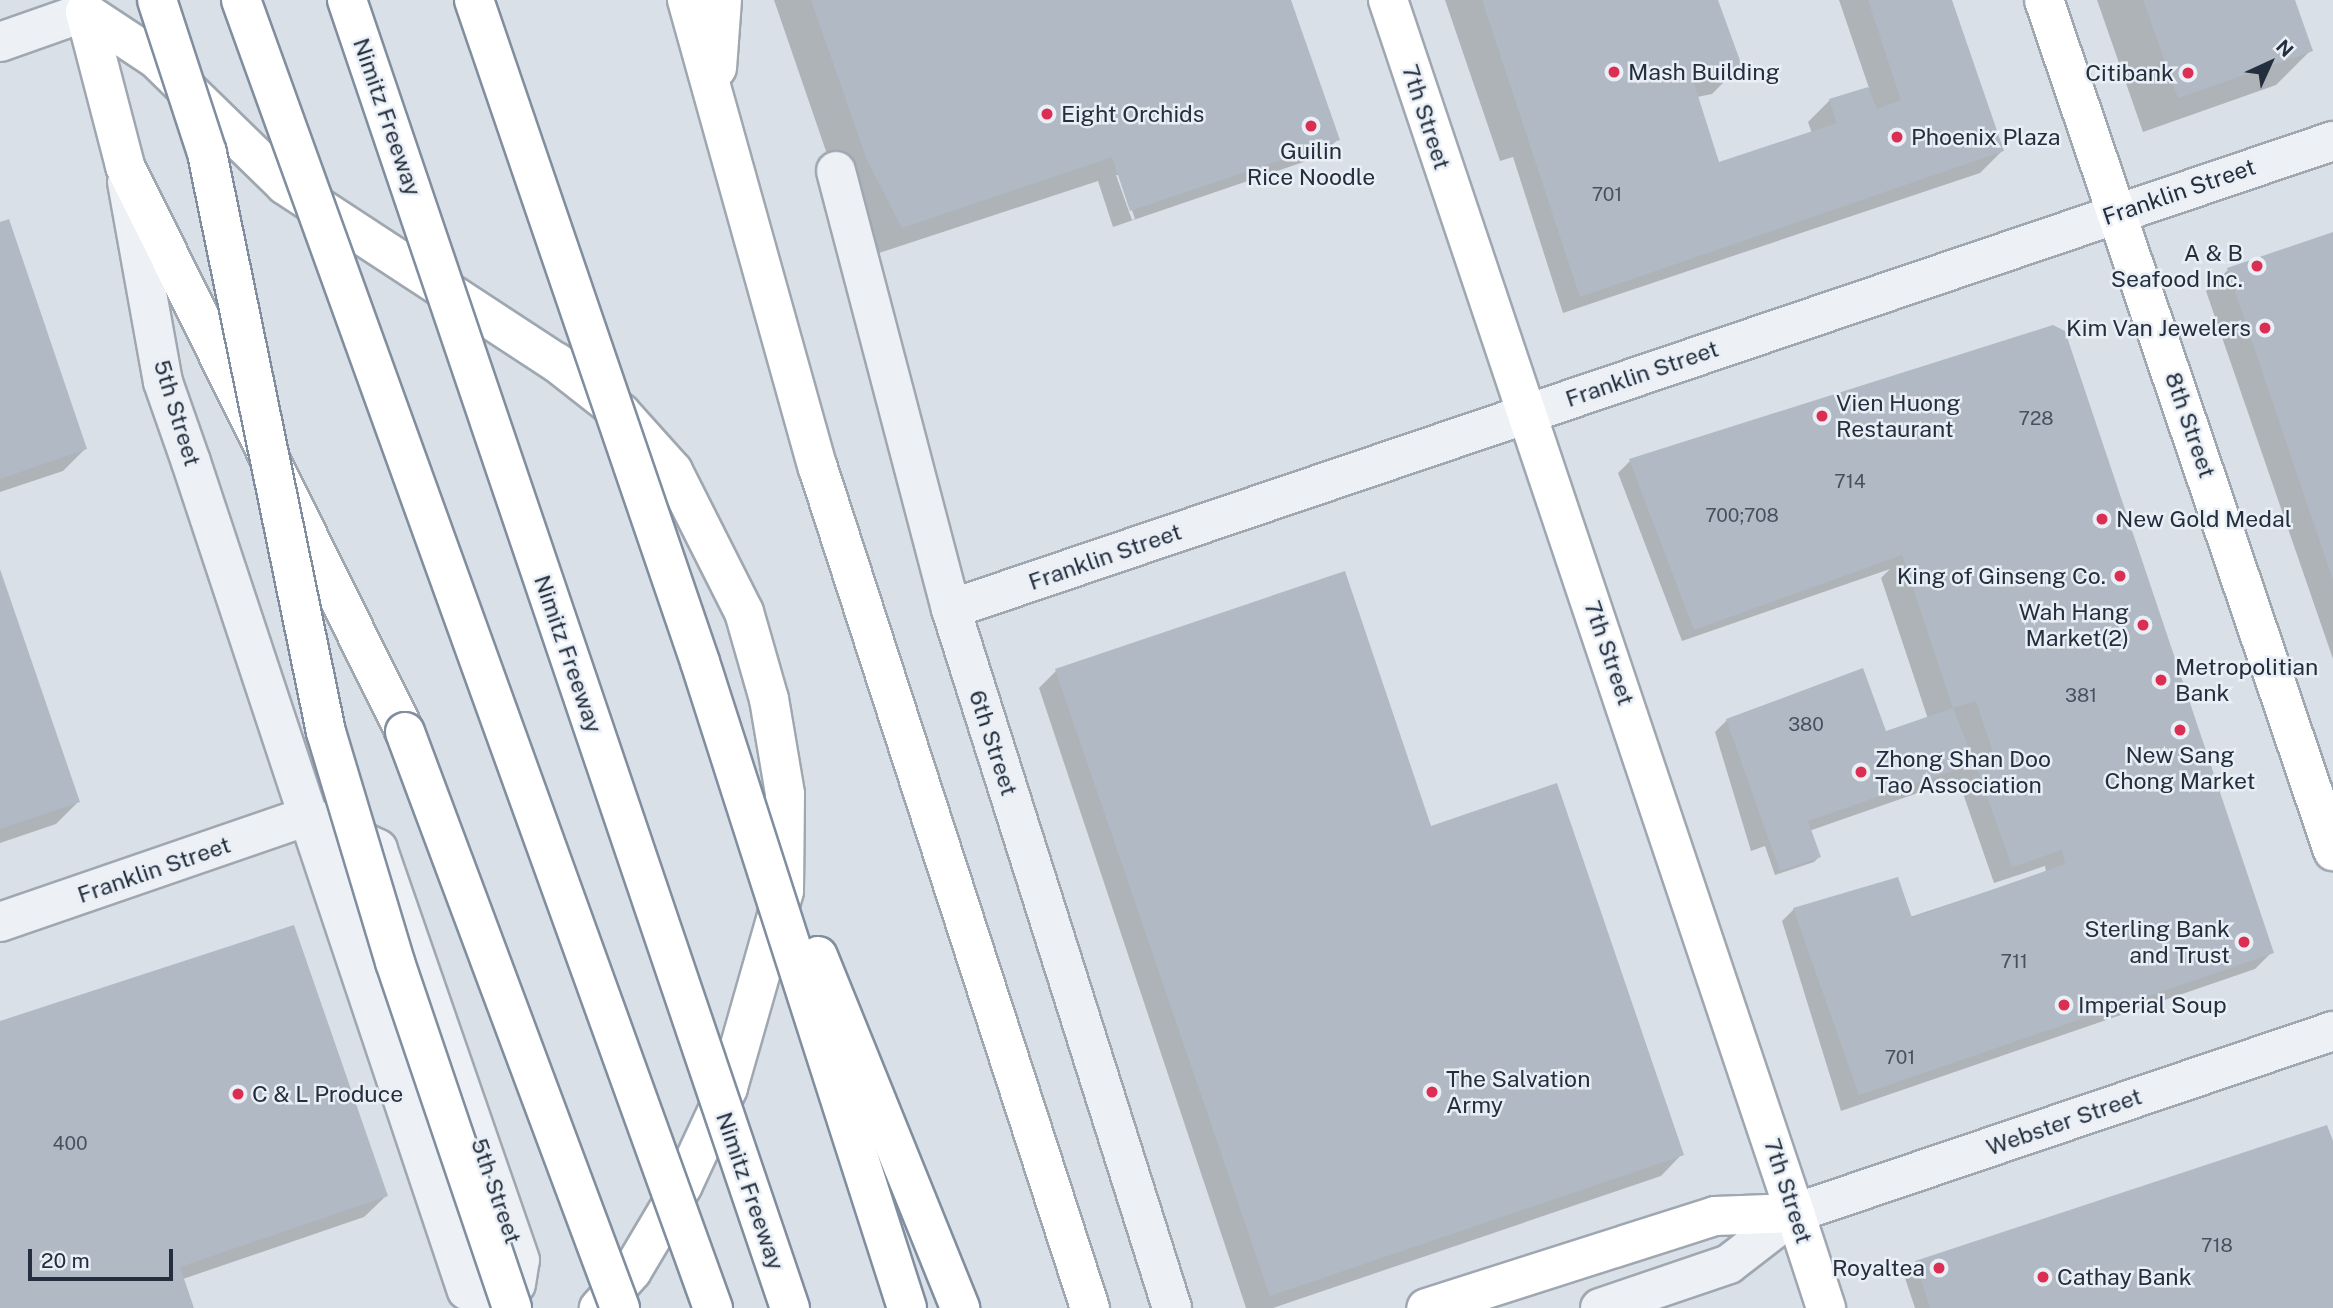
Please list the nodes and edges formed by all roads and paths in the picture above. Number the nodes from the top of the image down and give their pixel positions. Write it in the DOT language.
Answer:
graph roads {
  1 [pos="120,0"];
  2 [pos="157,0"];
  3 [pos="241,0"];
  4 [pos="347,0"];
  5 [pos="474,0"];
  6 [pos="687,0"];
  7 [pos="722,0"];
  8 [pos="1388,0"];
  9 [pos="2044,0"];
  10 [pos="83,6"];
  11 [pos="0,42"];
  12 [pos="715,98"];
  13 [pos="2333,141"];
  14 [pos="125,166"];
  15 [pos="836,171"];
  16 [pos="2117,213"];
  17 [pos="1525,414"];
  18 [pos="951,609"];
  19 [pos="700,662"];
  20 [pos="308,816"];
  21 [pos="2333,850"];
  22 [pos="0,922"];
  23 [pos="2333,1031"];
  24 [pos="1795,1213"];
  25 [pos="512,1308"];
  26 [pos="599,1308"];
  27 [pos="620,1308"];
  28 [pos="713,1308"];
  29 [pos="790,1308"];
  30 [pos="907,1308"];
  31 [pos="960,1308"];
  32 [pos="1090,1308"];
  33 [pos="1172,1308"];
  34 [pos="1426,1308"];
  35 [pos="1600,1308"];
  36 [pos="1826,1308"];
  1 -- 10 [label="main road"];
  2 -- 25 [label="main road, bridge"];
  3 -- 28 [label="main road, bridge"];
  4 -- 29 [label="main road, Nimitz Freeway, bridge"];
  5 -- 19 [label="main road, bridge"];
  6 -- 12 [label="main road"];
  7 -- 12 [label="main road"];
  8 -- 17 [label="main road, 7th Street"];
  9 -- 16 [label="main road, 8th Street"];
  10 -- 11 [label="street"];
  10 -- 14 [label="main road, 5th Street"];
  10 -- 26 [label="main road"];
  12 -- 32 [label="main road"];
  13 -- 16 [label="street, Franklin Street"];
  14 -- 20 [label="street, 5th Street"];
  14 -- 27 [label="main road, bridge"];
  15 -- 18 [label="street, 6th Street"];
  16 -- 17 [label="street, Franklin Street"];
  16 -- 21 [label="main road, 8th Street"];
  17 -- 18 [label="street, Franklin Street"];
  17 -- 24 [label="main road, 7th Street"];
  18 -- 33 [label="street, 6th Street"];
  19 -- 30 [label="main road, bridge"];
  19 -- 31 [label="main road, bridge"];
  20 -- 20 [label="street, 5th Street"];
  20 -- 22 [label="street, Franklin Street"];
  23 -- 24 [label="street, Webster Street"];
  24 -- 34 [label="main road, Webster Street"];
  24 -- 35 [label="street, Webster Street"];
  24 -- 36 [label="main road, 7th Street"];
}
